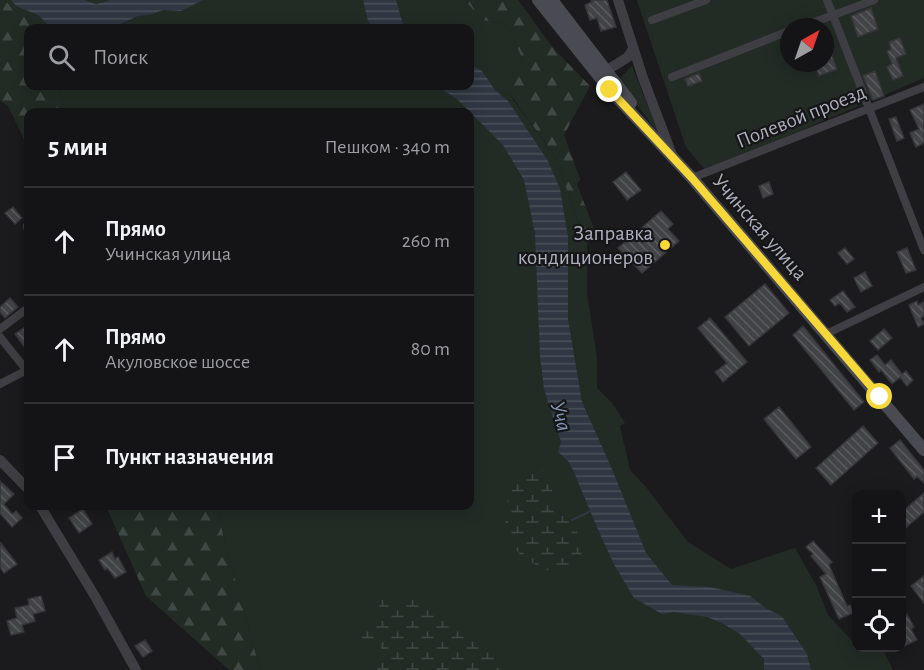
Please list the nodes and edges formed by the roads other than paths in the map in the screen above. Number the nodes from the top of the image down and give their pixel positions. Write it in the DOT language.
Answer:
graph roads {
  1 [pos="538,0"];
  2 [pos="552,0"];
  3 [pos="618,0"];
  4 [pos="706,0"];
  5 [pos="827,0"];
  6 [pos="874,0"];
  7 [pos="832,15"];
  8 [pos="824,18"];
  9 [pos="652,20"];
  10 [pos="780,35"];
  11 [pos="633,49"];
  12 [pos="601,72"];
  13 [pos="672,77"];
  14 [pos="924,87"];
  15 [pos="869,108"];
  16 [pos="673,158"];
  17 [pos="692,178"];
  18 [pos="924,250"];
  19 [pos="924,287"];
  20 [pos="24,311"];
  21 [pos="0,329"];
  22 [pos="826,334"];
  23 [pos="0,337"];
  24 [pos="24,366"];
  25 [pos="24,373"];
  26 [pos="0,384"];
  27 [pos="924,450"];
  28 [pos="0,460"];
  29 [pos="24,485"];
  30 [pos="42,510"];
  31 [pos="136,670"];
  1 -- 12 [label="main road"];
  2 -- 12 [label="main road"];
  3 -- 11 [label="street, Учинская улица"];
  4 -- 9 [label="street"];
  5 -- 7 [label="street"];
  6 -- 7 [label="street"];
  7 -- 8 [label="street"];
  7 -- 15 [label="street"];
  10 -- 13 [label="street"];
  11 -- 12 [label="street"];
  11 -- 16 [label="street, Учинская улица"];
  12 -- 16 [label="main road"];
  14 -- 15 [label="street, Полевой проезд"];
  15 -- 17 [label="street, Полевой проезд"];
  15 -- 18 [label="street"];
  16 -- 17 [label="main road, Учинская улица"];
  17 -- 22 [label="main road, Учинская улица"];
  19 -- 22 [label="street"];
  20 -- 21 [label="street"];
  22 -- 27 [label="main road, Учинская улица"];
  23 -- 24 [label="street"];
  25 -- 26 [label="street"];
  28 -- 29 [label="street"];
  30 -- 31 [label="street"];
}
